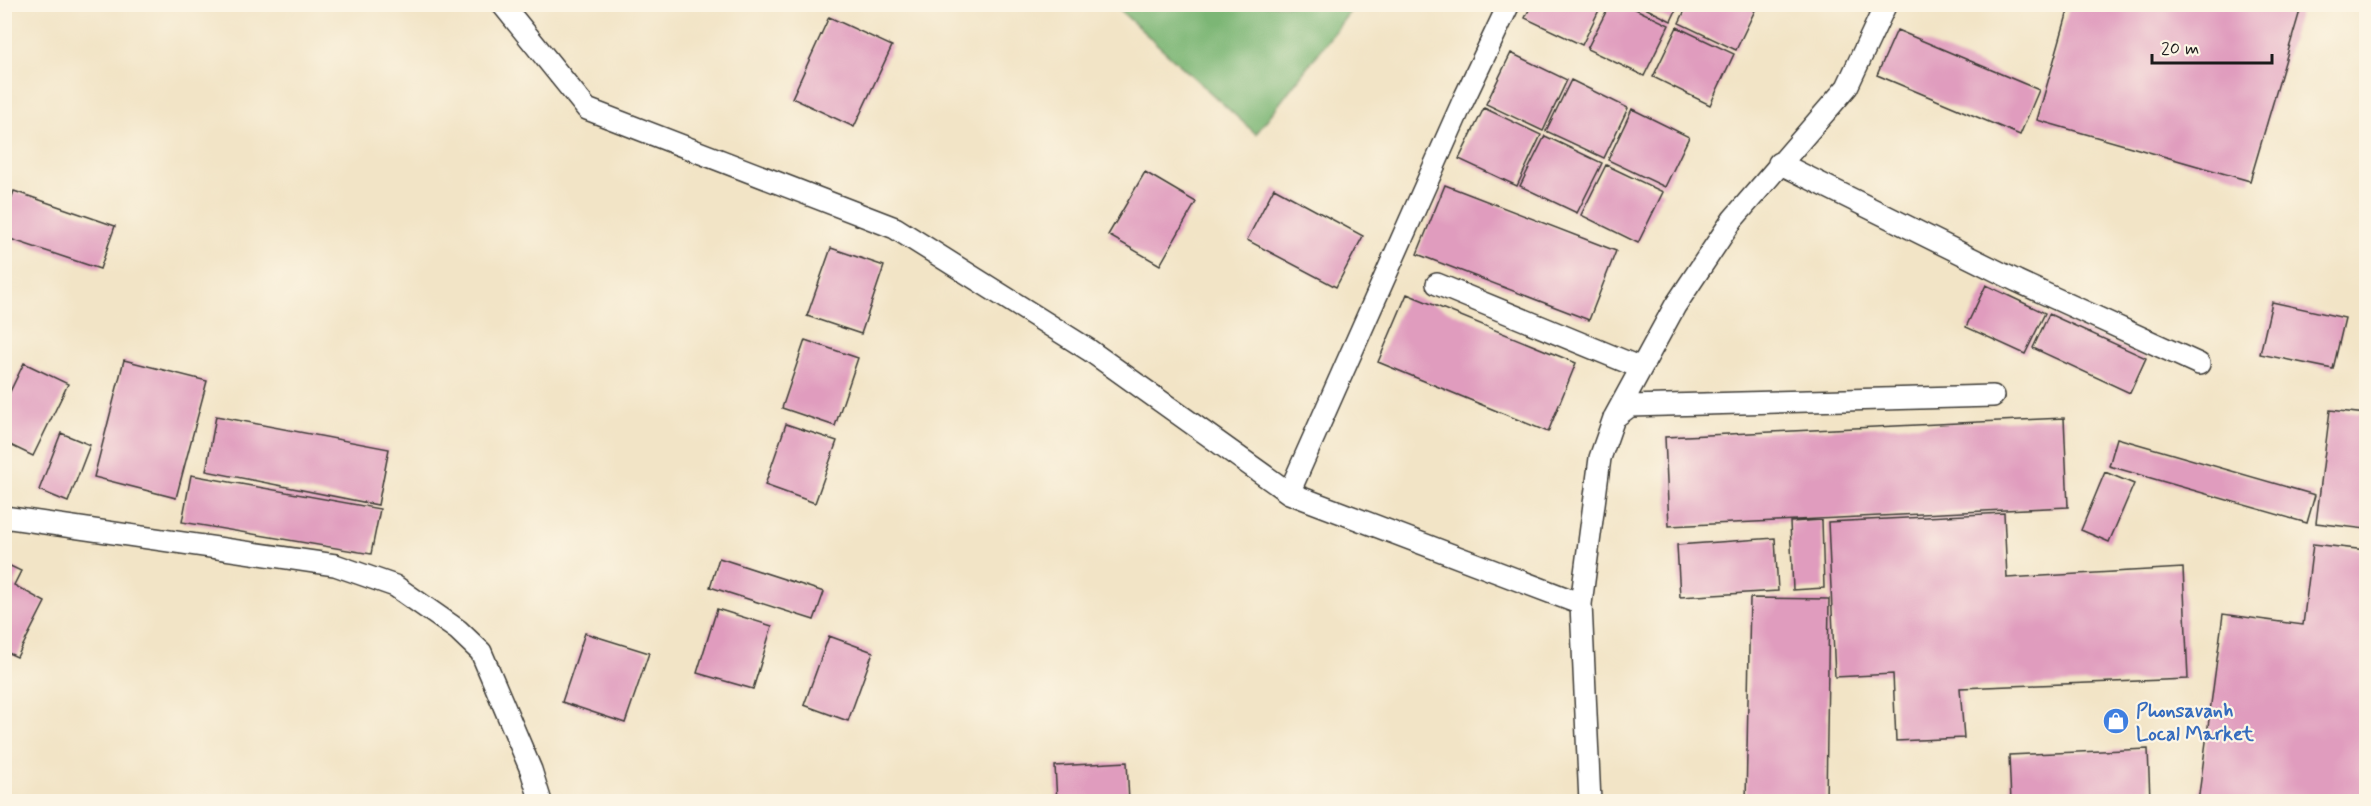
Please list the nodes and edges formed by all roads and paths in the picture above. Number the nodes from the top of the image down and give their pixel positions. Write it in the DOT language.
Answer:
graph roads {
  1 [pos="502,4"];
  2 [pos="1509,4"];
  3 [pos="1886,4"];
  4 [pos="1779,162"];
  5 [pos="1437,284"];
  6 [pos="2199,364"];
  7 [pos="1641,368"];
  8 [pos="1993,396"];
  9 [pos="1614,417"];
  10 [pos="1289,493"];
  11 [pos="4,517"];
  12 [pos="1581,604"];
  13 [pos="541,801"];
  14 [pos="1590,801"];
  1 -- 10 [label="lane"];
  2 -- 10 [label="lane"];
  3 -- 4 [label="lane"];
  4 -- 6 [label="lane"];
  4 -- 7 [label="lane"];
  5 -- 7 [label="lane"];
  7 -- 9 [label="lane"];
  8 -- 9 [label="lane"];
  9 -- 12 [label="lane"];
  10 -- 12 [label="lane"];
  11 -- 13 [label="lane"];
  12 -- 14 [label="lane"];
}
